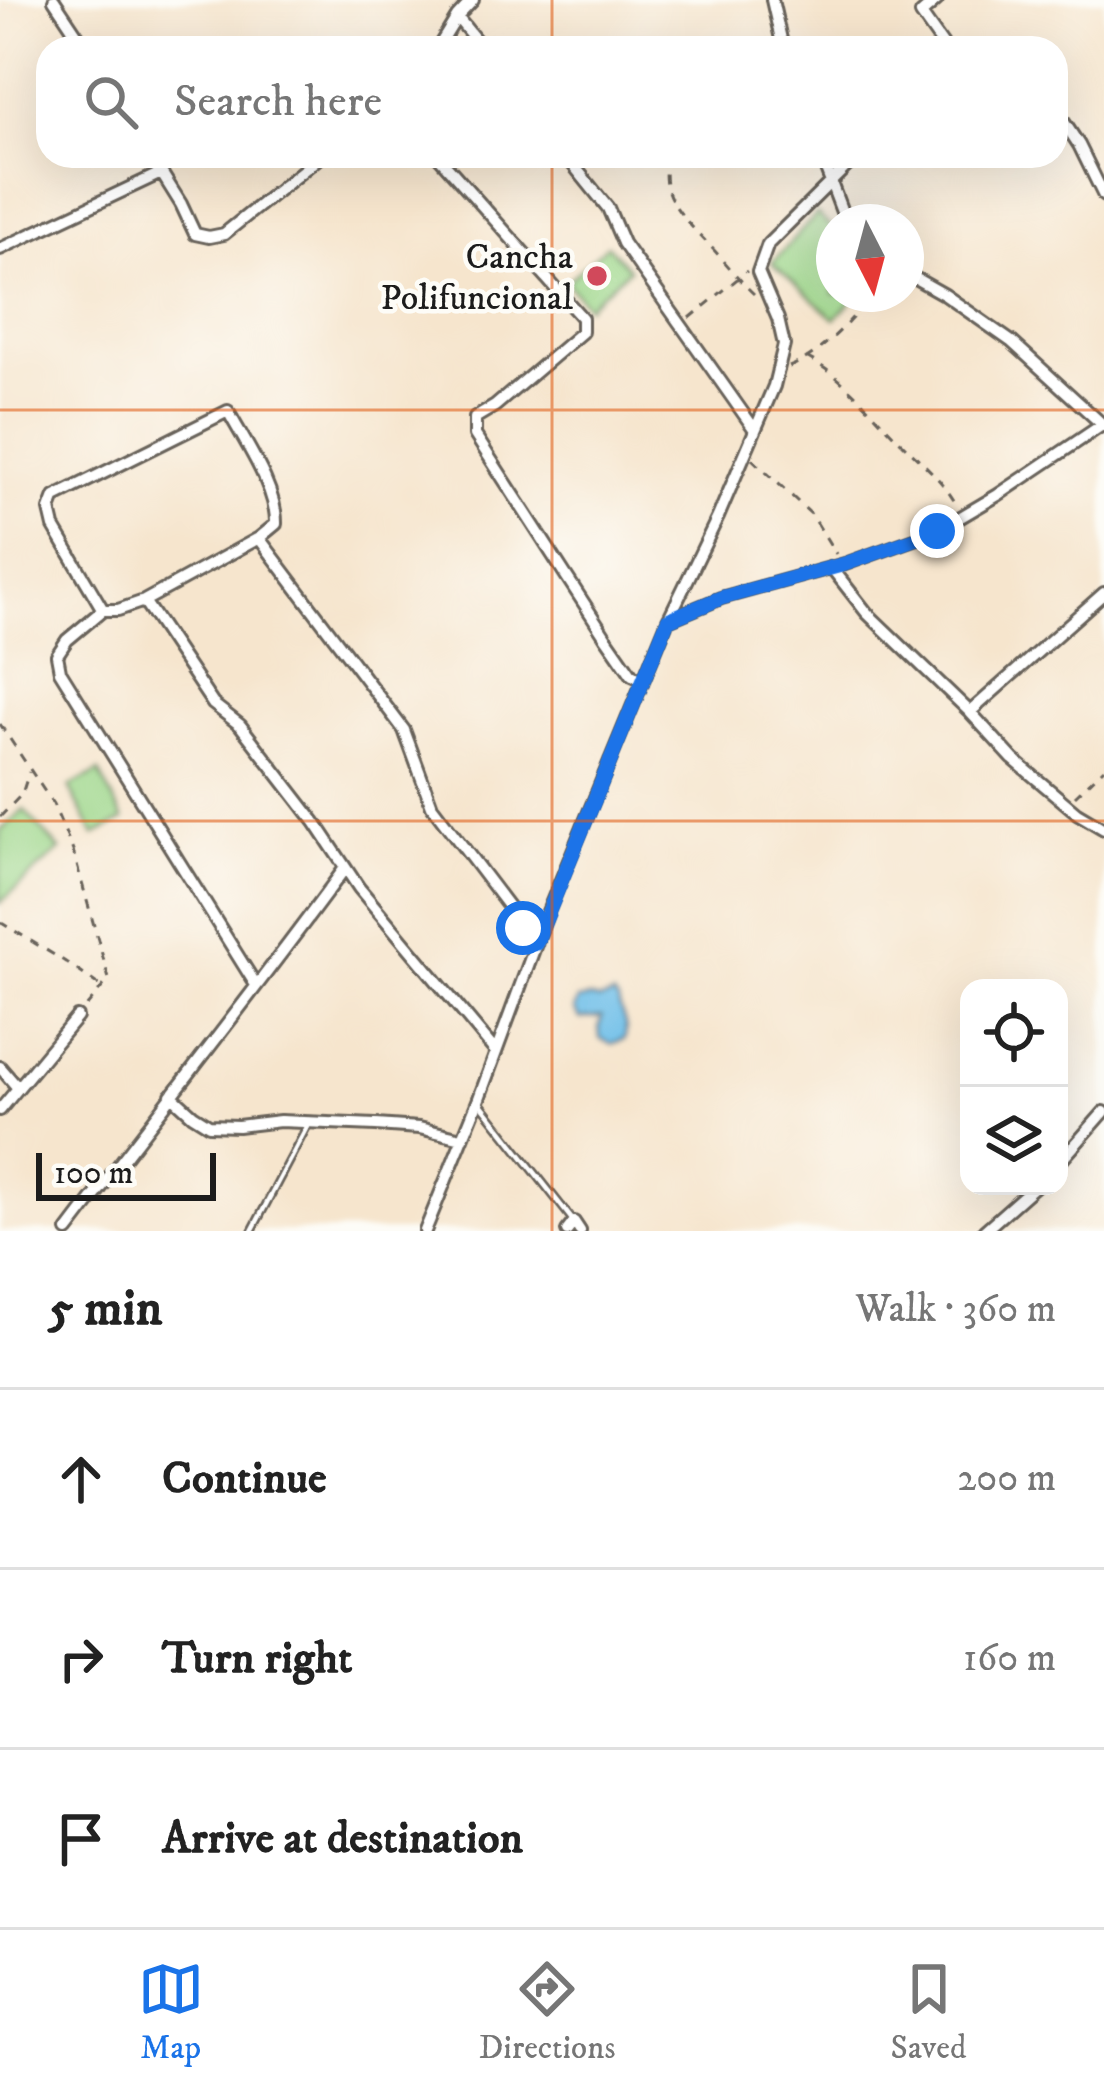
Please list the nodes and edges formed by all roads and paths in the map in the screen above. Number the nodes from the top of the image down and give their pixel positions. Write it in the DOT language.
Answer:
graph roads {
  1 [pos="54,0"];
  2 [pos="473,0"];
  3 [pos="772,0"];
  4 [pos="937,0"];
  5 [pos="458,17"];
  6 [pos="78,36"];
  7 [pos="446,36"];
  8 [pos="473,36"];
  9 [pos="780,36"];
  10 [pos="937,36"];
  11 [pos="1068,128"];
  12 [pos="158,168"];
  13 [pos="306,168"];
  14 [pos="449,168"];
  15 [pos="576,168"];
  16 [pos="666,168"];
  17 [pos="826,168"];
  18 [pos="845,168"];
  19 [pos="161,173"];
  20 [pos="831,182"];
  21 [pos="1104,196"];
  22 [pos="839,204"];
  23 [pos="0,249"];
  24 [pos="763,259"];
  25 [pos="738,278"];
  26 [pos="924,284"];
  27 [pos="771,304"];
  28 [pos="857,312"];
  29 [pos="680,326"];
  30 [pos="806,357"];
  31 [pos="778,371"];
  32 [pos="1103,426"];
  33 [pos="755,430"];
  34 [pos="745,452"];
  35 [pos="960,518"];
  36 [pos="260,538"];
  37 [pos="845,564"];
  38 [pos="831,567"];
  39 [pos="1104,592"];
  40 [pos="144,602"];
  41 [pos="104,610"];
  42 [pos="668,620"];
  43 [pos="644,680"];
  44 [pos="970,712"];
  45 [pos="0,724"];
  46 [pos="1104,768"];
  47 [pos="30,770"];
  48 [pos="1066,803"];
  49 [pos="0,817"];
  50 [pos="1104,829"];
  51 [pos="345,868"];
  52 [pos="0,922"];
  53 [pos="536,943"];
  54 [pos="256,985"];
  55 [pos="103,988"];
  56 [pos="77,1017"];
  57 [pos="496,1052"];
  58 [pos="0,1066"];
  59 [pos="18,1088"];
  60 [pos="171,1095"];
  61 [pos="478,1101"];
  62 [pos="0,1110"];
  63 [pos="1104,1112"];
  64 [pos="309,1124"];
  65 [pos="461,1138"];
  66 [pos="1068,1153"];
  67 [pos="1026,1195"];
  68 [pos="574,1228"];
  69 [pos="68,1231"];
  70 [pos="252,1231"];
  71 [pos="425,1231"];
  72 [pos="984,1231"];
  1 -- 6 [label="street"];
  2 -- 5 [label="street"];
  3 -- 9 [label="street"];
  4 -- 10 [label="street"];
  5 -- 7 [label="street"];
  5 -- 8 [label="street"];
  11 -- 21 [label="street"];
  12 -- 19 [label="street"];
  13 -- 19 [label="street"];
  14 -- 43 [label="street"];
  15 -- 29 [label="street"];
  16 -- 25 [label="path"];
  17 -- 20 [label="street"];
  18 -- 20 [label="street"];
  19 -- 23 [label="street"];
  20 -- 22 [label="street"];
  20 -- 24 [label="street"];
  24 -- 25 [label="path"];
  24 -- 27 [label="street"];
  25 -- 27 [label="path"];
  25 -- 29 [label="path"];
  26 -- 32 [label="street"];
  27 -- 31 [label="street"];
  28 -- 30 [label="path"];
  29 -- 33 [label="street"];
  30 -- 31 [label="path"];
  30 -- 35 [label="path"];
  31 -- 33 [label="street"];
  32 -- 35 [label="street"];
  33 -- 34 [label="street"];
  34 -- 37 [label="path"];
  34 -- 42 [label="street"];
  35 -- 37 [label="street"];
  36 -- 40 [label="street"];
  36 -- 41 [label="street"];
  36 -- 53 [label="street"];
  37 -- 38 [label="street"];
  38 -- 42 [label="street"];
  38 -- 44 [label="street"];
  39 -- 44 [label="street"];
  40 -- 41 [label="street"];
  40 -- 51 [label="street"];
  41 -- 54 [label="street"];
  42 -- 43 [label="street"];
  43 -- 53 [label="street"];
  44 -- 48 [label="street"];
  45 -- 47 [label="path"];
  46 -- 48 [label="path"];
  47 -- 49 [label="path"];
  47 -- 55 [label="path"];
  48 -- 50 [label="street"];
  51 -- 54 [label="street"];
  51 -- 57 [label="street"];
  52 -- 55 [label="path"];
  53 -- 57 [label="street"];
  54 -- 60 [label="street"];
  55 -- 56 [label="path"];
  56 -- 59 [label="street"];
  57 -- 61 [label="street"];
  58 -- 59 [label="street"];
  59 -- 62 [label="street"];
  60 -- 64 [label="street"];
  60 -- 69 [label="street"];
  61 -- 65 [label="street"];
  61 -- 68 [label="lane"];
  63 -- 66 [label="street"];
  64 -- 65 [label="street"];
  64 -- 70 [label="lane"];
  65 -- 71 [label="street"];
  67 -- 72 [label="street"];
}
